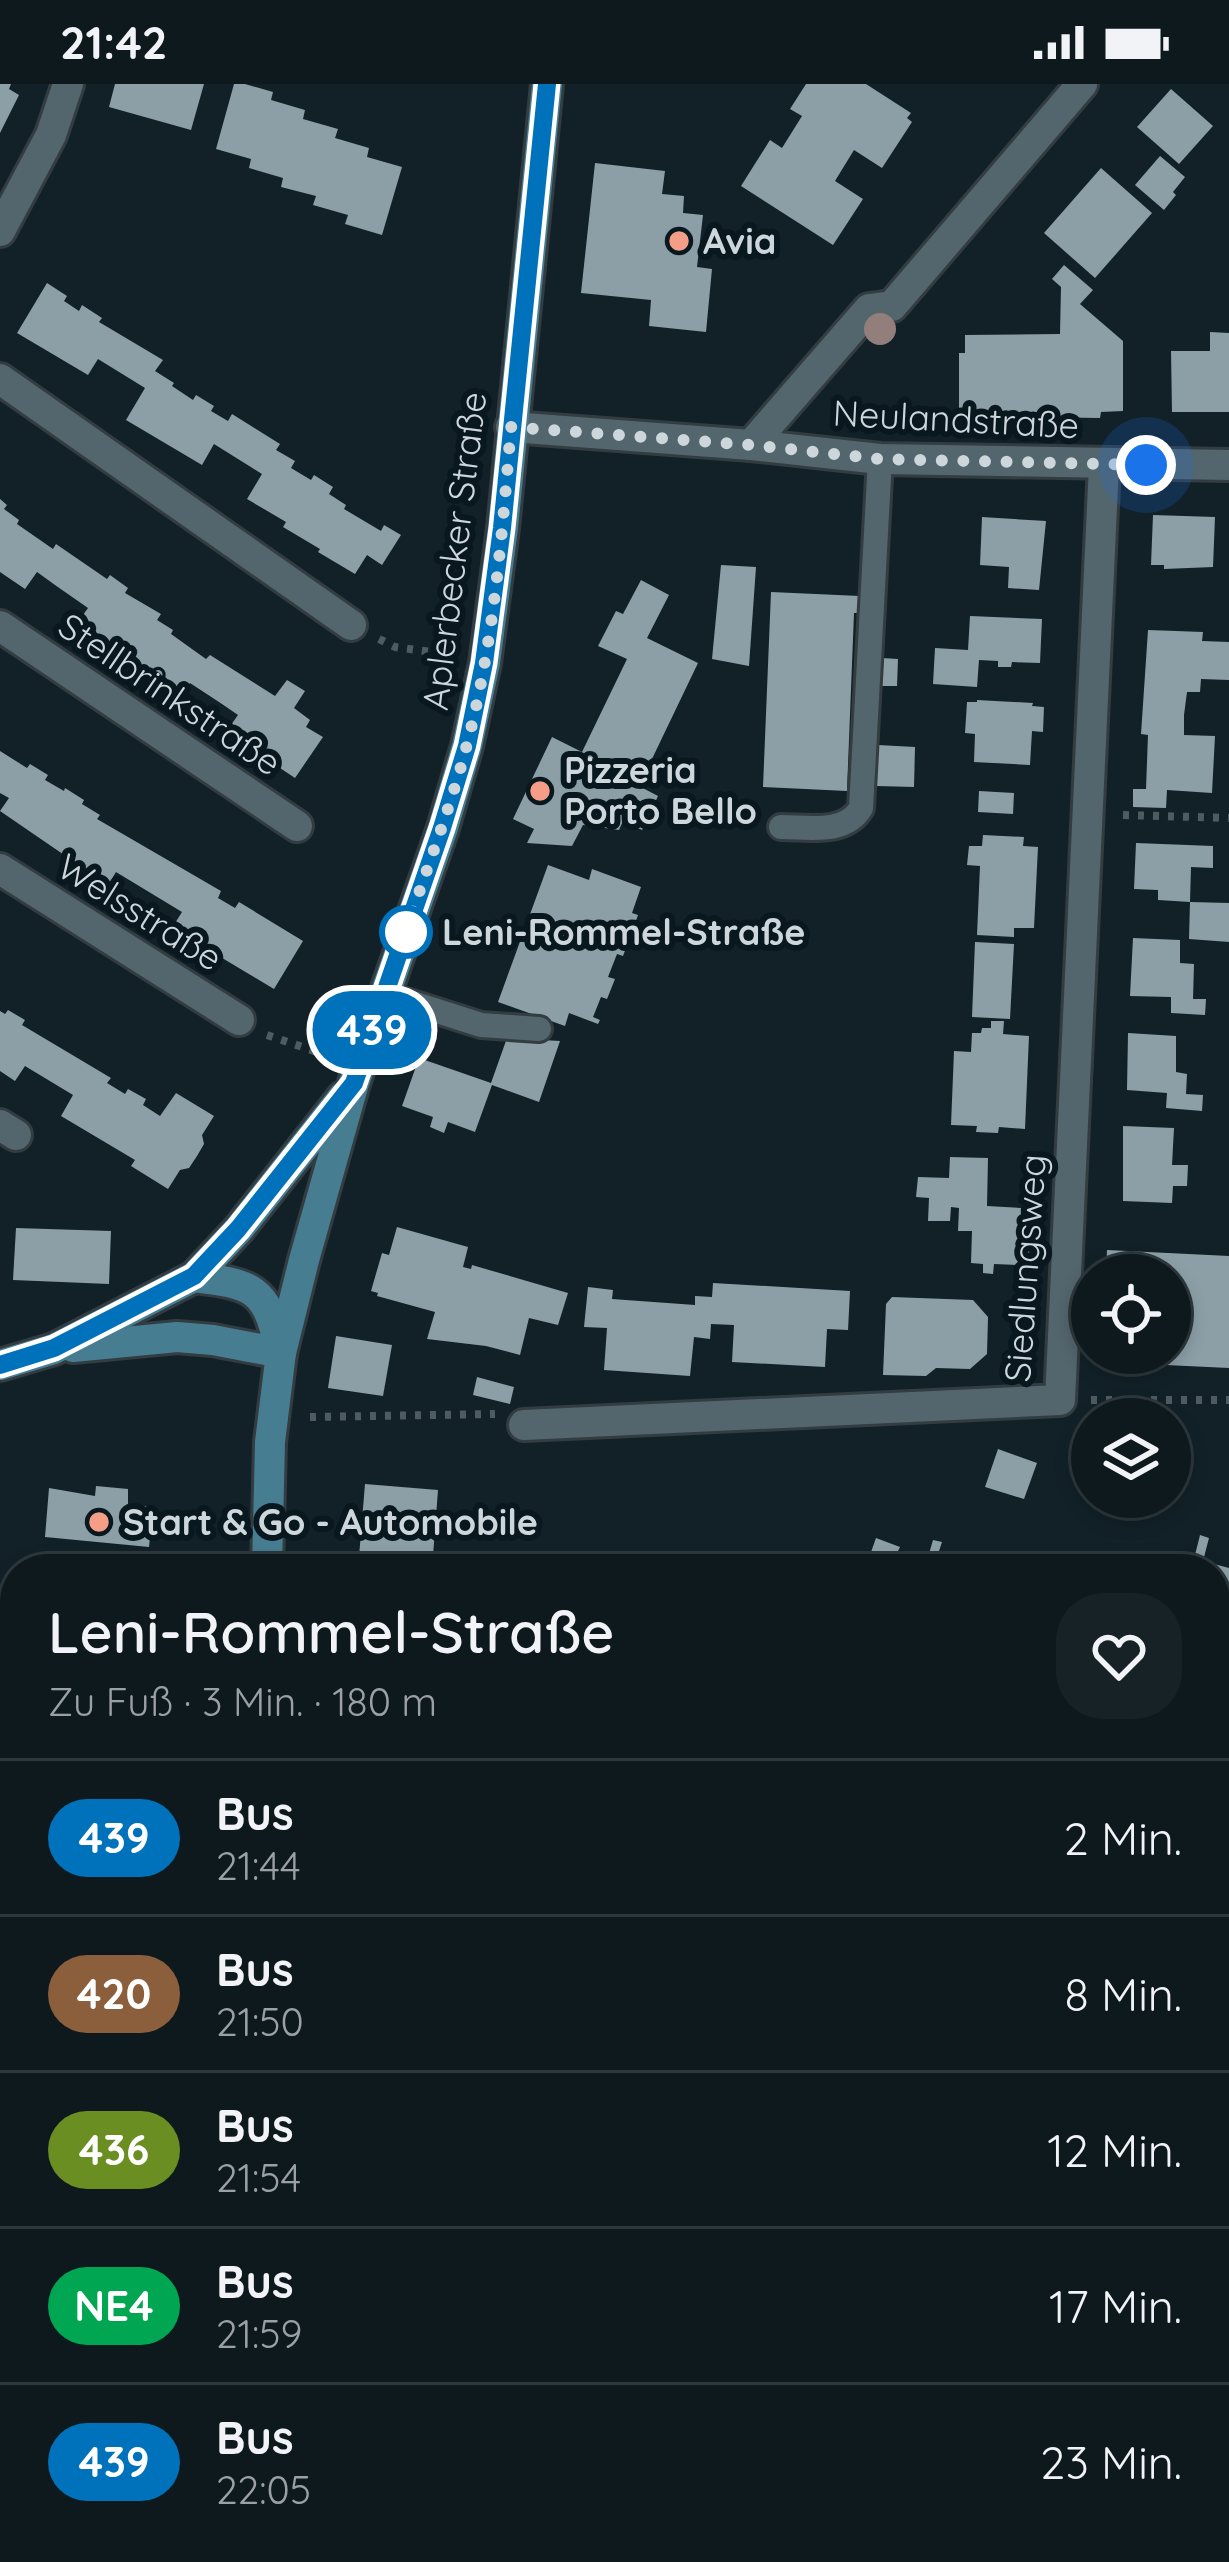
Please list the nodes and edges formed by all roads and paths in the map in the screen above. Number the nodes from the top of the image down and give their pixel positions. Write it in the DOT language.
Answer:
graph roads {
  1 [pos="68,84"];
  2 [pos="547,84"];
  3 [pos="1082,84"];
  4 [pos="0,231"];
  5 [pos="0,379"];
  6 [pos="511,427"];
  7 [pos="751,445"];
  8 [pos="880,459"];
  9 [pos="1104,465"];
  10 [pos="1229,465"];
  11 [pos="350,625"];
  12 [pos="0,626"];
  13 [pos="395,647"];
  14 [pos="447,654"];
  15 [pos="1089,814"];
  16 [pos="1229,818"];
  17 [pos="297,826"];
  18 [pos="781,827"];
  19 [pos="0,869"];
  20 [pos="384,994"];
  21 [pos="238,1021"];
  22 [pos="538,1029"];
  23 [pos="270,1036"];
  24 [pos="320,1053"];
  25 [pos="354,1083"];
  26 [pos="194,1276"];
  27 [pos="54,1348"];
  28 [pos="281,1353"];
  29 [pos="0,1365"];
  30 [pos="1060,1400"];
  31 [pos="1229,1400"];
  32 [pos="310,1417"];
  33 [pos="524,1425"];
  34 [pos="266,1554"];
  1 -- 4 [label="street"];
  2 -- 6 [label="main road, Aplerbecker Straße"];
  3 -- 7 [label="street"];
  5 -- 11 [label="street"];
  6 -- 7 [label="street, Neulandstraße"];
  6 -- 20 [label="main road, Aplerbecker Straße"];
  7 -- 8 [label="street, Neulandstraße"];
  8 -- 9 [label="street, Neulandstraße"];
  8 -- 18 [label="lane"];
  9 -- 10 [label="street, Neulandstraße"];
  9 -- 15 [label="street, Siedlungsweg"];
  12 -- 17 [label="street, Stellbrinkstraße"];
  13 -- 14 [label="path"];
  15 -- 16 [label="path"];
  15 -- 30 [label="street, Siedlungsweg"];
  19 -- 21 [label="street, Welsstraße"];
  20 -- 22 [label="lane"];
  20 -- 25 [label="main road, Aplerbecker Straße"];
  23 -- 24 [label="path"];
  25 -- 26 [label="main road, Aplerbecker Straße"];
  25 -- 28 [label="main road, Aplerbecker Straße"];
  26 -- 27 [label="main road, Aplerbecker Straße"];
  26 -- 28 [label="main road"];
  27 -- 28 [label="main road, Aplerbecker Straße"];
  27 -- 29 [label="main road, Aplerbecker Straße"];
  28 -- 34 [label="main road"];
  30 -- 31 [label="path"];
  30 -- 33 [label="street, Siedlungsweg"];
  32 -- 33 [label="path"];
}
